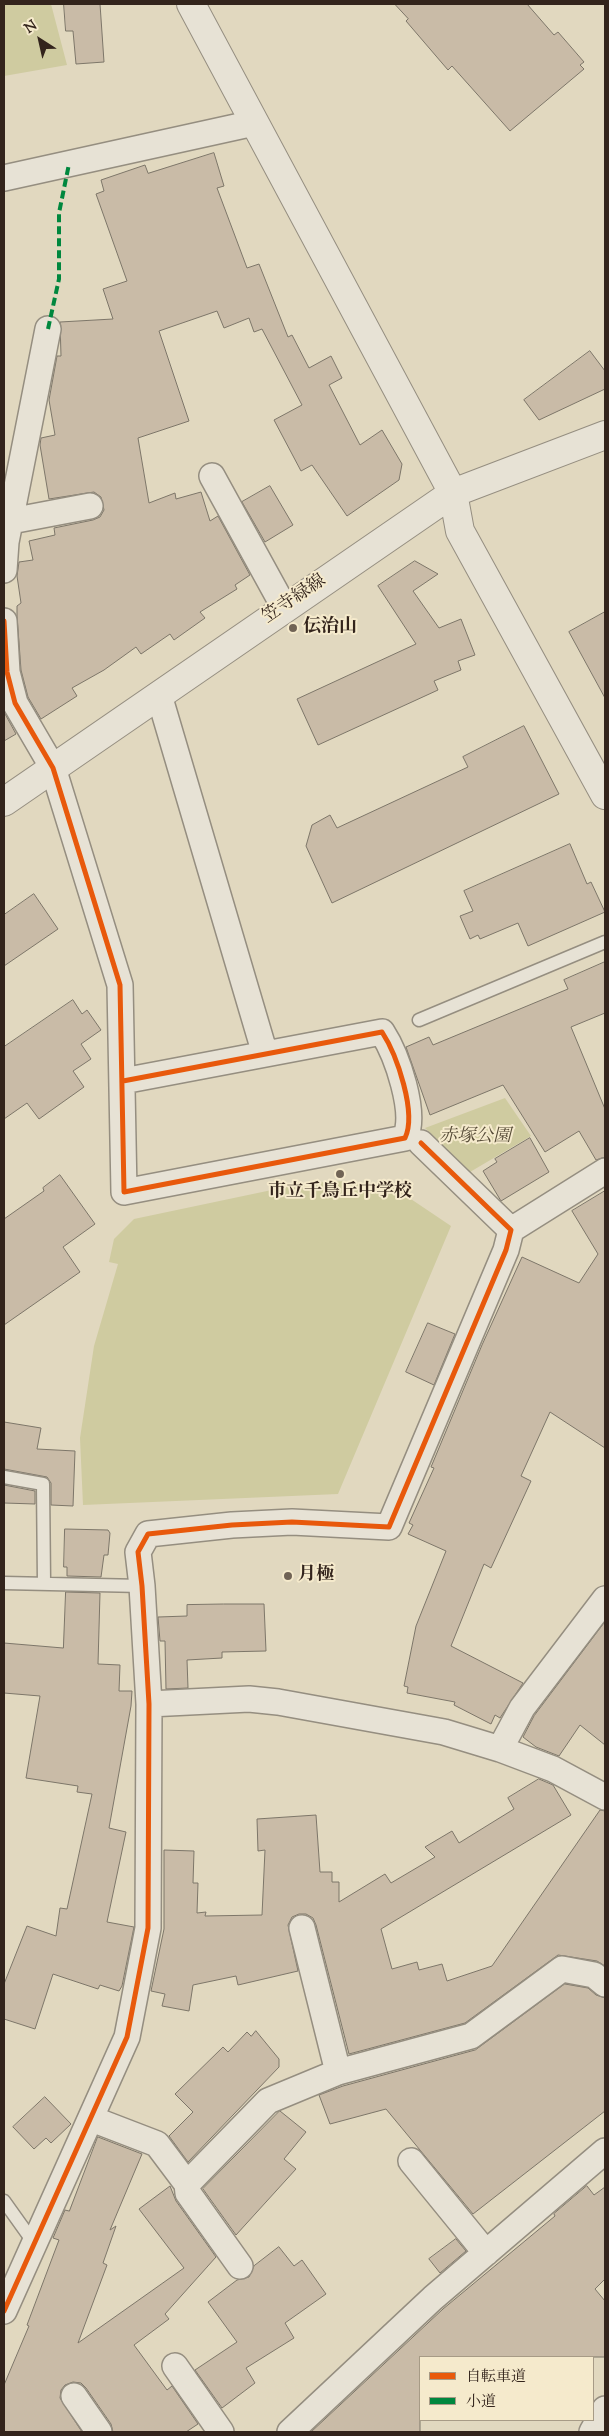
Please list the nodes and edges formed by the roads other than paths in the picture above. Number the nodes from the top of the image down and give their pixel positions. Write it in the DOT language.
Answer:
graph roads {
  1 [pos="191,4"];
  2 [pos="254,122"];
  3 [pos="4,178"];
  4 [pos="48,329"];
  5 [pos="605,435"];
  6 [pos="212,476"];
  7 [pos="453,493"];
  8 [pos="90,506"];
  9 [pos="10,521"];
  10 [pos="4,570"];
  11 [pos="284,607"];
  12 [pos="4,621"];
  13 [pos="158,695"];
  14 [pos="53,768"];
  15 [pos="602,780"];
  16 [pos="4,802"];
  17 [pos="605,942"];
  18 [pos="419,1020"];
  19 [pos="265,1054"];
  20 [pos="123,1081"];
  21 [pos="421,1143"];
  22 [pos="605,1171"];
  23 [pos="511,1230"];
  24 [pos="4,1477"];
  25 [pos="44,1582"];
  26 [pos="4,1583"];
  27 [pos="142,1586"];
  28 [pos="605,1599"];
  29 [pos="148,1704"];
  30 [pos="500,1749"];
  31 [pos="605,1797"];
  32 [pos="302,1928"];
  33 [pos="605,1984"];
  34 [pos="338,2072"];
  35 [pos="92,2119"];
  36 [pos="605,2151"];
  37 [pos="411,2161"];
  38 [pos="187,2184"];
  39 [pos="4,2201"];
  40 [pos="34,2243"];
  41 [pos="486,2253"];
  42 [pos="240,2266"];
  43 [pos="4,2311"];
  44 [pos="175,2366"];
  45 [pos="74,2396"];
  46 [pos="605,2409"];
  47 [pos="99,2432"];
  48 [pos="221,2432"];
  49 [pos="290,2432"];
  50 [pos="592,2432"];
  1 -- 2 [label="street"];
  2 -- 3 [label="street"];
  2 -- 7 [label="street"];
  4 -- 9 [label="street"];
  5 -- 7 [label="street, 笠寺緑線"];
  6 -- 11 [label="street"];
  7 -- 11 [label="street, 笠寺緑線"];
  7 -- 15 [label="street"];
  8 -- 9 [label="street"];
  9 -- 10 [label="street"];
  11 -- 13 [label="street, 笠寺緑線"];
  12 -- 14 [label="street"];
  13 -- 14 [label="street, 笠寺緑線"];
  13 -- 19 [label="street"];
  14 -- 16 [label="street, 笠寺緑線"];
  14 -- 20 [label="street"];
  17 -- 18 [label="lane"];
  19 -- 20 [label="street"];
  19 -- 20 [label="street"];
  21 -- 23 [label="street"];
  22 -- 23 [label="street"];
  23 -- 27 [label="street"];
  24 -- 25 [label="lane"];
  25 -- 26 [label="lane"];
  25 -- 27 [label="lane"];
  27 -- 29 [label="street"];
  28 -- 30 [label="street"];
  29 -- 30 [label="street"];
  29 -- 35 [label="street"];
  30 -- 31 [label="street"];
  32 -- 34 [label="street"];
  33 -- 34 [label="street"];
  34 -- 38 [label="street"];
  35 -- 38 [label="street"];
  35 -- 40 [label="street"];
  36 -- 41 [label="street"];
  37 -- 41 [label="street"];
  38 -- 42 [label="street"];
  39 -- 40 [label="lane"];
  40 -- 43 [label="street"];
  41 -- 49 [label="street"];
  44 -- 48 [label="street"];
  45 -- 47 [label="street"];
  46 -- 50 [label="street"];
}
